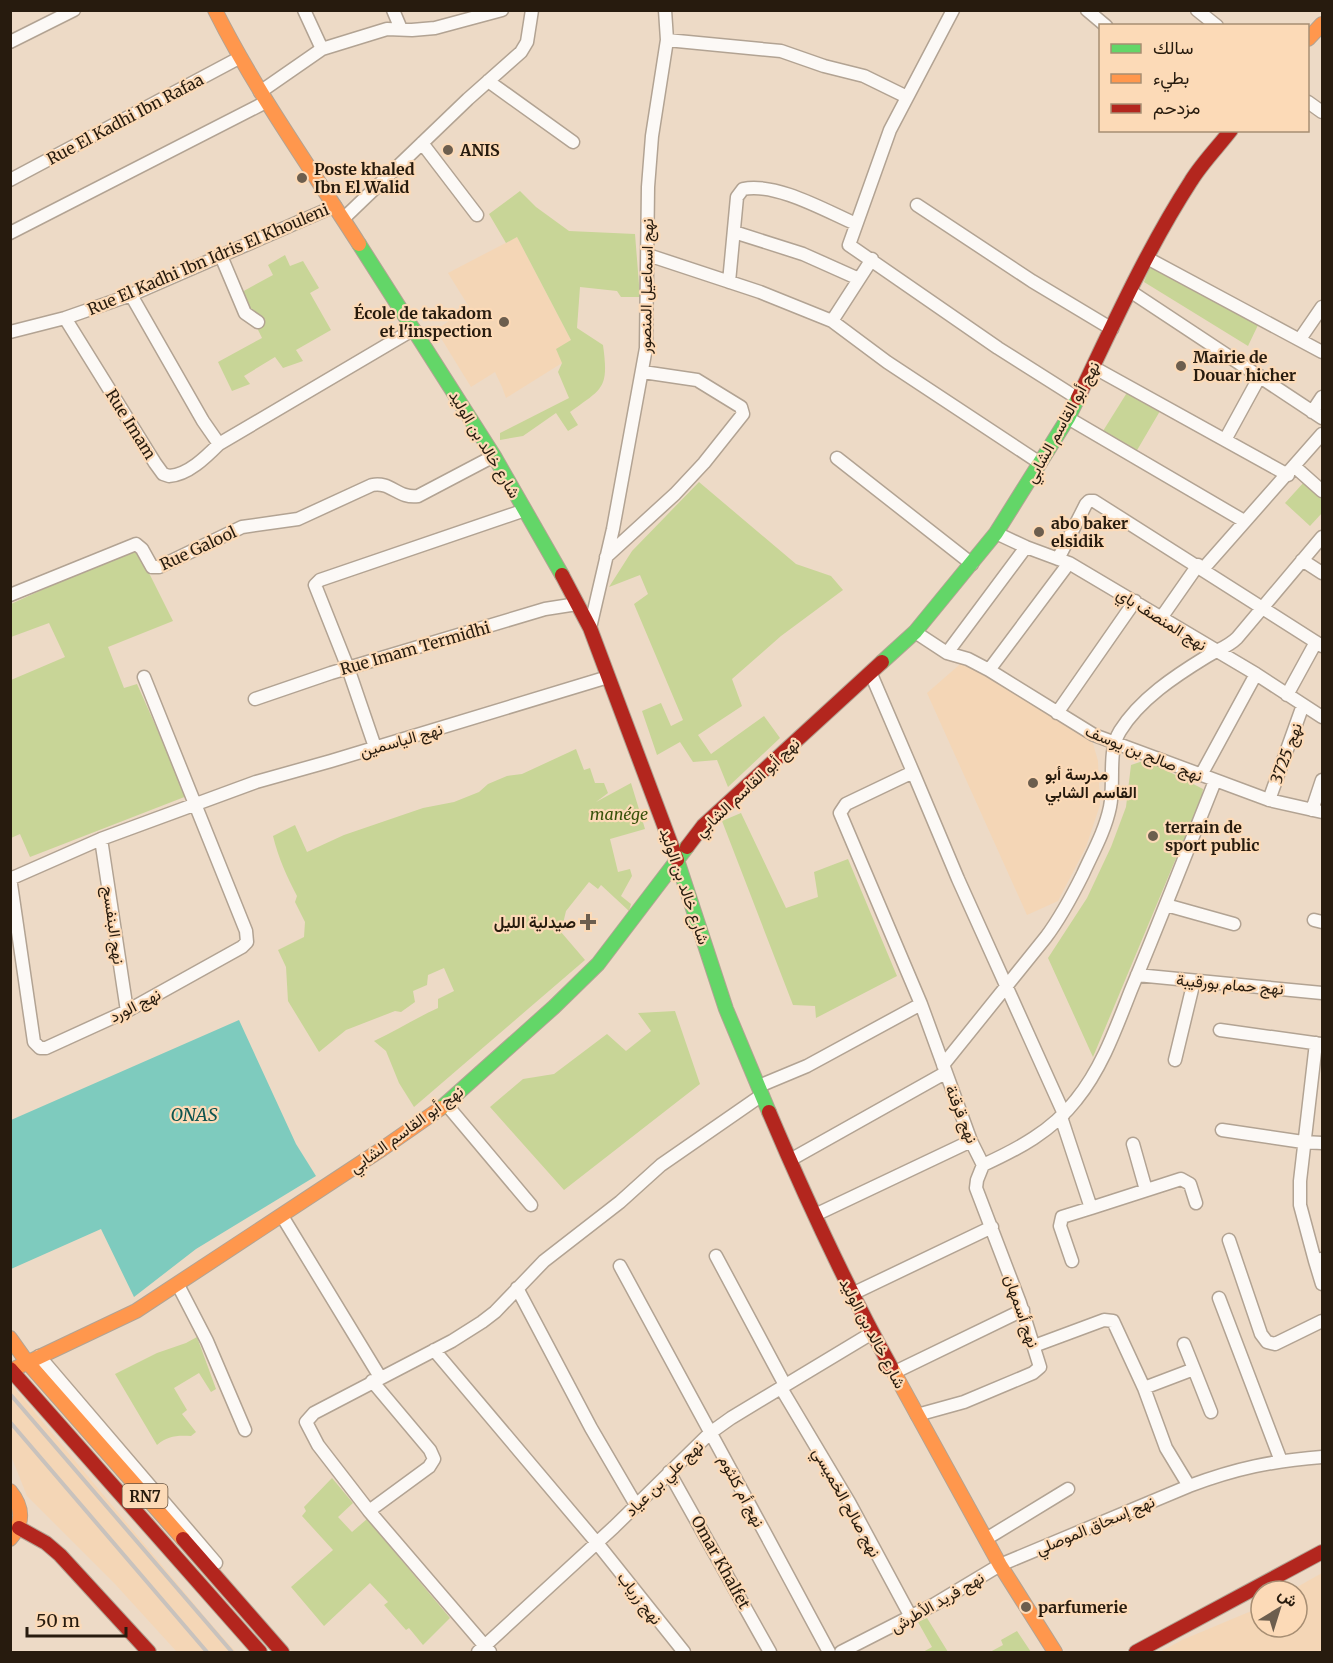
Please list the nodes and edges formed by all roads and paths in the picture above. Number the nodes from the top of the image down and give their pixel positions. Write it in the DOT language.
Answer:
graph roads {
  1 [pos="74,10"];
  2 [pos="215,10"];
  3 [pos="304,10"];
  4 [pos="393,10"];
  5 [pos="502,10"];
  6 [pos="532,10"];
  7 [pos="665,10"];
  8 [pos="953,10"];
  9 [pos="1087,10"];
  10 [pos="1197,10"];
  11 [pos="1104,24"];
  12 [pos="1214,24"];
  13 [pos="1323,24"];
  14 [pos="401,29"];
  15 [pos="1309,38"];
  16 [pos="667,40"];
  17 [pos="10,42"];
  18 [pos="322,50"];
  19 [pos="239,58"];
  20 [pos="488,81"];
  21 [pos="263,97"];
  22 [pos="907,97"];
  23 [pos="1309,103"];
  24 [pos="1323,112"];
  25 [pos="1229,132"];
  26 [pos="573,142"];
  27 [pos="422,143"];
  28 [pos="10,180"];
  29 [pos="917,205"];
  30 [pos="335,206"];
  31 [pos="477,215"];
  32 [pos="343,219"];
  33 [pos="856,224"];
  34 [pos="734,232"];
  35 [pos="10,233"];
  36 [pos="648,255"];
  37 [pos="221,256"];
  38 [pos="1147,258"];
  39 [pos="872,260"];
  40 [pos="859,279"];
  41 [pos="729,282"];
  42 [pos="1130,291"];
  43 [pos="131,295"];
  44 [pos="1323,307"];
  45 [pos="65,318"];
  46 [pos="832,321"];
  47 [pos="258,322"];
  48 [pos="12,328"];
  49 [pos="414,329"];
  50 [pos="1112,329"];
  51 [pos="1300,339"];
  52 [pos="1323,352"];
  53 [pos="1094,367"];
  54 [pos="643,372"];
  55 [pos="1260,376"];
  56 [pos="1323,397"];
  57 [pos="1077,398"];
  58 [pos="1317,415"];
  59 [pos="1068,418"];
  60 [pos="1323,434"];
  61 [pos="1225,440"];
  62 [pos="219,444"];
  63 [pos="494,456"];
  64 [pos="837,458"];
  65 [pos="1040,463"];
  66 [pos="1291,471"];
  67 [pos="1323,491"];
  68 [pos="525,510"];
  69 [pos="1244,521"];
  70 [pos="996,533"];
  71 [pos="1323,537"];
  72 [pos="1026,548"];
  73 [pos="606,557"];
  74 [pos="1302,560"];
  75 [pos="1064,561"];
  76 [pos="972,564"];
  77 [pos="1200,567"];
  78 [pos="1323,573"];
  79 [pos="10,595"];
  80 [pos="1135,601"];
  81 [pos="577,604"];
  82 [pos="1263,608"];
  83 [pos="1161,618"];
  84 [pos="590,628"];
  85 [pos="915,632"];
  86 [pos="1319,644"];
  87 [pos="1215,651"];
  88 [pos="947,653"];
  89 [pos="348,668"];
  90 [pos="989,670"];
  91 [pos="871,674"];
  92 [pos="1256,674"];
  93 [pos="144,677"];
  94 [pos="608,677"];
  95 [pos="1287,695"];
  96 [pos="255,699"];
  97 [pos="1303,705"];
  98 [pos="1057,713"];
  99 [pos="1323,717"];
  100 [pos="1114,744"];
  101 [pos="375,747"];
  102 [pos="913,772"];
  103 [pos="1201,775"];
  104 [pos="1323,780"];
  105 [pos="1215,782"];
  106 [pos="1269,800"];
  107 [pos="195,803"];
  108 [pos="1317,811"];
  109 [pos="101,839"];
  110 [pos="677,859"];
  111 [pos="11,878"];
  112 [pos="1166,905"];
  113 [pos="1234,924"];
  114 [pos="1137,975"];
  115 [pos="1194,981"];
  116 [pos="1006,987"];
  117 [pos="1323,993"];
  118 [pos="921,1004"];
  119 [pos="127,1011"];
  120 [pos="1220,1030"];
  121 [pos="1319,1043"];
  122 [pos="1175,1060"];
  123 [pos="944,1069"];
  124 [pos="760,1090"];
  125 [pos="446,1104"];
  126 [pos="1062,1115"];
  127 [pos="1222,1130"];
  128 [pos="971,1141"];
  129 [pos="1303,1142"];
  130 [pos="1323,1143"];
  131 [pos="1133,1144"];
  132 [pos="790,1160"];
  133 [pos="983,1165"];
  134 [pos="1146,1190"];
  135 [pos="1196,1203"];
  136 [pos="531,1205"];
  137 [pos="1090,1208"];
  138 [pos="815,1215"];
  139 [pos="282,1216"];
  140 [pos="992,1227"];
  141 [pos="1229,1240"];
  142 [pos="716,1256"];
  143 [pos="1319,1260"];
  144 [pos="1072,1261"];
  145 [pos="620,1266"];
  146 [pos="1323,1284"];
  147 [pos="178,1285"];
  148 [pos="517,1288"];
  149 [pos="852,1294"];
  150 [pos="1219,1298"];
  151 [pos="1023,1310"];
  152 [pos="1323,1321"];
  153 [pos="872,1333"];
  154 [pos="10,1338"];
  155 [pos="1184,1344"];
  156 [pos="1034,1346"];
  157 [pos="434,1350"];
  158 [pos="33,1359"];
  159 [pos="1194,1368"];
  160 [pos="11,1370"];
  161 [pos="895,1372"];
  162 [pos="376,1379"];
  163 [pos="783,1387"];
  164 [pos="1144,1388"];
  165 [pos="1211,1412"];
  166 [pos="917,1415"];
  167 [pos="245,1430"];
  168 [pos="710,1433"];
  169 [pos="1323,1457"];
  170 [pos="1281,1461"];
  171 [pos="669,1472"];
  172 [pos="1189,1486"];
  173 [pos="1068,1489"];
  174 [pos="10,1491"];
  175 [pos="636,1505"];
  176 [pos="369,1511"];
  177 [pos="15,1534"];
  178 [pos="986,1539"];
  179 [pos="597,1543"];
  180 [pos="1323,1552"];
  181 [pos="1000,1565"];
  182 [pos="911,1617"];
  183 [pos="484,1650"];
  184 [pos="149,1653"];
  185 [pos="260,1653"];
  186 [pos="282,1653"];
  187 [pos="293,1653"];
  188 [pos="684,1653"];
  189 [pos="770,1653"];
  190 [pos="829,1653"];
  191 [pos="841,1653"];
  192 [pos="1055,1653"];
  193 [pos="1136,1653"];
  1 -- 17 [label="street"];
  2 -- 19 [label="street, شارع خالد بن الوليد"];
  3 -- 18 [label="street"];
  4 -- 14 [label="street"];
  5 -- 14 [label="street"];
  6 -- 20 [label="street"];
  7 -- 16 [label="street, نهج اسماعيل المنصور"];
  8 -- 22 [label="street"];
  9 -- 11 [label="street"];
  10 -- 12 [label="street"];
  13 -- 15 [label="street"];
  14 -- 18 [label="street"];
  16 -- 22 [label="street"];
  16 -- 36 [label="street, نهج اسماعيل المنصور"];
  18 -- 21 [label="street"];
  19 -- 21 [label="street, شارع خالد بن الوليد"];
  19 -- 28 [label="street, Rue El Kadhi Ibn Rafaa"];
  20 -- 26 [label="street"];
  20 -- 27 [label="street"];
  21 -- 30 [label="street, شارع خالد بن الوليد"];
  21 -- 35 [label="street"];
  22 -- 33 [label="street"];
  23 -- 24 [label="street"];
  25 -- 38 [label="street, نهج أبو القاسم الشابي"];
  27 -- 31 [label="street"];
  27 -- 32 [label="street"];
  29 -- 50 [label="street"];
  30 -- 32 [label="street, شارع خالد بن الوليد"];
  30 -- 37 [label="street, Rue El Kadhi Ibn Idris El Khouleni"];
  32 -- 49 [label="street, شارع خالد بن الوليد"];
  33 -- 34 [label="street"];
  33 -- 39 [label="street"];
  34 -- 40 [label="street"];
  34 -- 41 [label="street"];
  36 -- 41 [label="street"];
  36 -- 54 [label="street, نهج اسماعيل المنصور"];
  37 -- 43 [label="street, Rue El Kadhi Ibn Idris El Khouleni"];
  37 -- 47 [label="street"];
  38 -- 42 [label="street, نهج أبو القاسم الشابي"];
  38 -- 51 [label="street"];
  39 -- 40 [label="street"];
  39 -- 57 [label="street"];
  40 -- 46 [label="street"];
  41 -- 46 [label="street"];
  42 -- 50 [label="street, نهج أبو القاسم الشابي"];
  42 -- 55 [label="street"];
  43 -- 45 [label="street, Rue El Kadhi Ibn Idris El Khouleni"];
  43 -- 62 [label="street"];
  44 -- 51 [label="street"];
  45 -- 48 [label="street, Rue El Kadhi Ibn Idris El Khouleni"];
  45 -- 62 [label="street, Rue Imam"];
  46 -- 65 [label="street"];
  49 -- 62 [label="street, Rue Imam"];
  49 -- 63 [label="street, شارع خالد بن الوليد"];
  50 -- 53 [label="street, نهج أبو القاسم الشابي"];
  51 -- 52 [label="street"];
  53 -- 57 [label="street, نهج أبو القاسم الشابي"];
  53 -- 61 [label="street"];
  54 -- 73 [label="street, نهج اسماعيل المنصور"];
  54 -- 73 [label="street"];
  55 -- 58 [label="street"];
  55 -- 61 [label="street"];
  56 -- 58 [label="street"];
  57 -- 59 [label="street, نهج أبو القاسم الشابي"];
  59 -- 65 [label="street, نهج أبو القاسم الشابي"];
  59 -- 69 [label="street"];
  60 -- 66 [label="street"];
  61 -- 66 [label="street"];
  63 -- 68 [label="street, شارع خالد بن الوليد"];
  63 -- 79 [label="street, Rue Galool"];
  64 -- 76 [label="street"];
  65 -- 70 [label="street, نهج أبو القاسم الشابي"];
  66 -- 67 [label="street"];
  66 -- 69 [label="street"];
  68 -- 81 [label="street, شارع خالد بن الوليد"];
  68 -- 89 [label="street"];
  69 -- 77 [label="street"];
  70 -- 72 [label="street, نهج المنصف باي"];
  70 -- 76 [label="street, نهج أبو القاسم الشابي"];
  71 -- 74 [label="street"];
  72 -- 75 [label="street, نهج المنصف باي"];
  72 -- 88 [label="street"];
  73 -- 84 [label="street, نهج اسماعيل المنصور"];
  74 -- 78 [label="street"];
  74 -- 82 [label="street"];
  75 -- 77 [label="street"];
  75 -- 80 [label="street, نهج المنصف باي"];
  75 -- 90 [label="street"];
  76 -- 85 [label="street, نهج أبو القاسم الشابي"];
  77 -- 82 [label="street"];
  77 -- 83 [label="street"];
  80 -- 83 [label="street, نهج المنصف باي"];
  80 -- 98 [label="street"];
  81 -- 84 [label="street, شارع خالد بن الوليد"];
  81 -- 89 [label="street, Rue Imam Termidhi"];
  82 -- 86 [label="street"];
  82 -- 87 [label="street"];
  83 -- 87 [label="street, نهج المنصف باي"];
  84 -- 94 [label="street, شارع خالد بن الوليد"];
  85 -- 88 [label="street, نهج صالح بن يوسف"];
  85 -- 91 [label="street, نهج أبو القاسم الشابي"];
  86 -- 95 [label="street"];
  87 -- 92 [label="street, نهج المنصف باي"];
  87 -- 100 [label="street"];
  88 -- 90 [label="street, نهج صالح بن يوسف"];
  89 -- 96 [label="street, Rue Imam Termidhi"];
  89 -- 101 [label="street"];
  90 -- 98 [label="street, نهج صالح بن يوسف"];
  91 -- 102 [label="street"];
  91 -- 110 [label="street, نهج أبو القاسم الشابي"];
  92 -- 95 [label="street, نهج المنصف باي"];
  92 -- 103 [label="street"];
  93 -- 107 [label="street"];
  94 -- 101 [label="street, نهج الياسمين"];
  94 -- 110 [label="street, شارع خالد بن الوليد"];
  95 -- 97 [label="street, نهج المنصف باي"];
  97 -- 99 [label="street, نهج المنصف باي"];
  97 -- 106 [label="street, نهج 3725"];
  98 -- 100 [label="street, نهج صالح بن يوسف"];
  100 -- 103 [label="street, نهج صالح بن يوسف"];
  100 -- 116 [label="street"];
  101 -- 107 [label="street, نهج الياسمين"];
  102 -- 116 [label="street"];
  102 -- 118 [label="street, نهج قرقنة"];
  103 -- 105 [label="street, نهج صالح بن يوسف"];
  104 -- 108 [label="street"];
  105 -- 106 [label="street, نهج صالح بن يوسف"];
  105 -- 112 [label="street, نهج قرقنة"];
  106 -- 108 [label="street, نهج صالح بن يوسف"];
  107 -- 109 [label="street, نهج الياسمين"];
  107 -- 119 [label="street, نهج الورد"];
  109 -- 111 [label="street, نهج الياسمين"];
  109 -- 119 [label="street, نهج البنفسج"];
  110 -- 124 [label="street, شارع خالد بن الوليد"];
  110 -- 125 [label="street, نهج أبو القاسم الشابي"];
  111 -- 119 [label="street, نهج الورد"];
  112 -- 113 [label="street"];
  112 -- 114 [label="street, نهج قرقنة"];
  114 -- 115 [label="street, نهج حمام بورقيبة"];
  114 -- 126 [label="street, نهج قرقنة"];
  115 -- 117 [label="street, نهج حمام بورقيبة"];
  115 -- 122 [label="street"];
  116 -- 123 [label="street"];
  116 -- 126 [label="street"];
  118 -- 123 [label="street, نهج قرقنة"];
  118 -- 124 [label="street"];
  120 -- 121 [label="street"];
  121 -- 129 [label="street"];
  123 -- 128 [label="street, نهج قرقنة"];
  123 -- 132 [label="street"];
  124 -- 132 [label="street, شارع خالد بن الوليد"];
  124 -- 148 [label="street"];
  125 -- 136 [label="street"];
  125 -- 139 [label="street, نهج أبو القاسم الشابي"];
  126 -- 133 [label="street, نهج قرقنة"];
  126 -- 137 [label="street"];
  127 -- 129 [label="street"];
  128 -- 133 [label="street, نهج قرقنة"];
  128 -- 138 [label="street"];
  129 -- 130 [label="street"];
  129 -- 143 [label="street"];
  131 -- 134 [label="street"];
  132 -- 138 [label="street, شارع خالد بن الوليد"];
  133 -- 140 [label="street, نهج أسمهان"];
  134 -- 135 [label="street"];
  134 -- 137 [label="street"];
  137 -- 144 [label="street"];
  138 -- 149 [label="street, شارع خالد بن الوليد"];
  139 -- 147 [label="street, نهج أبو القاسم الشابي"];
  139 -- 162 [label="street"];
  140 -- 149 [label="street"];
  140 -- 151 [label="street, نهج أسمهان"];
  141 -- 152 [label="street"];
  142 -- 163 [label="street, نهج صالح الخميسي"];
  143 -- 146 [label="street"];
  145 -- 168 [label="street, نهج أم كلثوم"];
  147 -- 158 [label="street, نهج أبو القاسم الشابي"];
  147 -- 167 [label="street"];
  148 -- 157 [label="street"];
  148 -- 175 [label="street"];
  149 -- 153 [label="street, شارع خالد بن الوليد"];
  150 -- 170 [label="street"];
  151 -- 156 [label="street, نهج أسمهان"];
  151 -- 161 [label="street"];
  153 -- 161 [label="street, شارع خالد بن الوليد"];
  153 -- 163 [label="street, نهج علي بن عياد"];
  154 -- 158 [label="street, RN7"];
  155 -- 159 [label="street"];
  156 -- 164 [label="street"];
  156 -- 166 [label="street, نهج أسمهان"];
  157 -- 162 [label="street"];
  157 -- 179 [label="street, نهج زرياب"];
  158 -- 160 [label="street, نهج أبو القاسم الشابي"];
  158 -- 186 [label="street, RN7"];
  158 -- 187 [label="street"];
  159 -- 164 [label="street"];
  159 -- 165 [label="street"];
  160 -- 185 [label="street, RN7"];
  161 -- 166 [label="street, شارع خالد بن الوليد"];
  162 -- 176 [label="street"];
  162 -- 176 [label="street"];
  163 -- 168 [label="street, نهج علي بن عياد"];
  163 -- 182 [label="street, نهج صالح الخميسي"];
  164 -- 172 [label="street"];
  166 -- 178 [label="street, شارع خالد بن الوليد"];
  168 -- 171 [label="street, نهج علي بن عياد"];
  168 -- 190 [label="street, نهج أم كلثوم"];
  169 -- 170 [label="street, نهج إسحاق الموصلي"];
  170 -- 172 [label="street, نهج إسحاق الموصلي"];
  171 -- 175 [label="street, نهج علي بن عياد"];
  171 -- 189 [label="street, Omar Khalfet"];
  172 -- 181 [label="street, نهج إسحاق الموصلي"];
  173 -- 178 [label="street"];
  174 -- 177 [label="street"];
  175 -- 179 [label="street, نهج علي بن عياد"];
  176 -- 183 [label="street"];
  177 -- 184 [label="street"];
  178 -- 181 [label="street, شارع خالد بن الوليد"];
  179 -- 183 [label="street, نهج علي بن عياد"];
  179 -- 188 [label="street, نهج زرياب"];
  180 -- 193 [label="street"];
  181 -- 182 [label="street, نهج فريد الأطرش"];
  181 -- 192 [label="street, شارع خالد بن الوليد"];
  182 -- 191 [label="street, نهج فريد الأطرش"];
}
